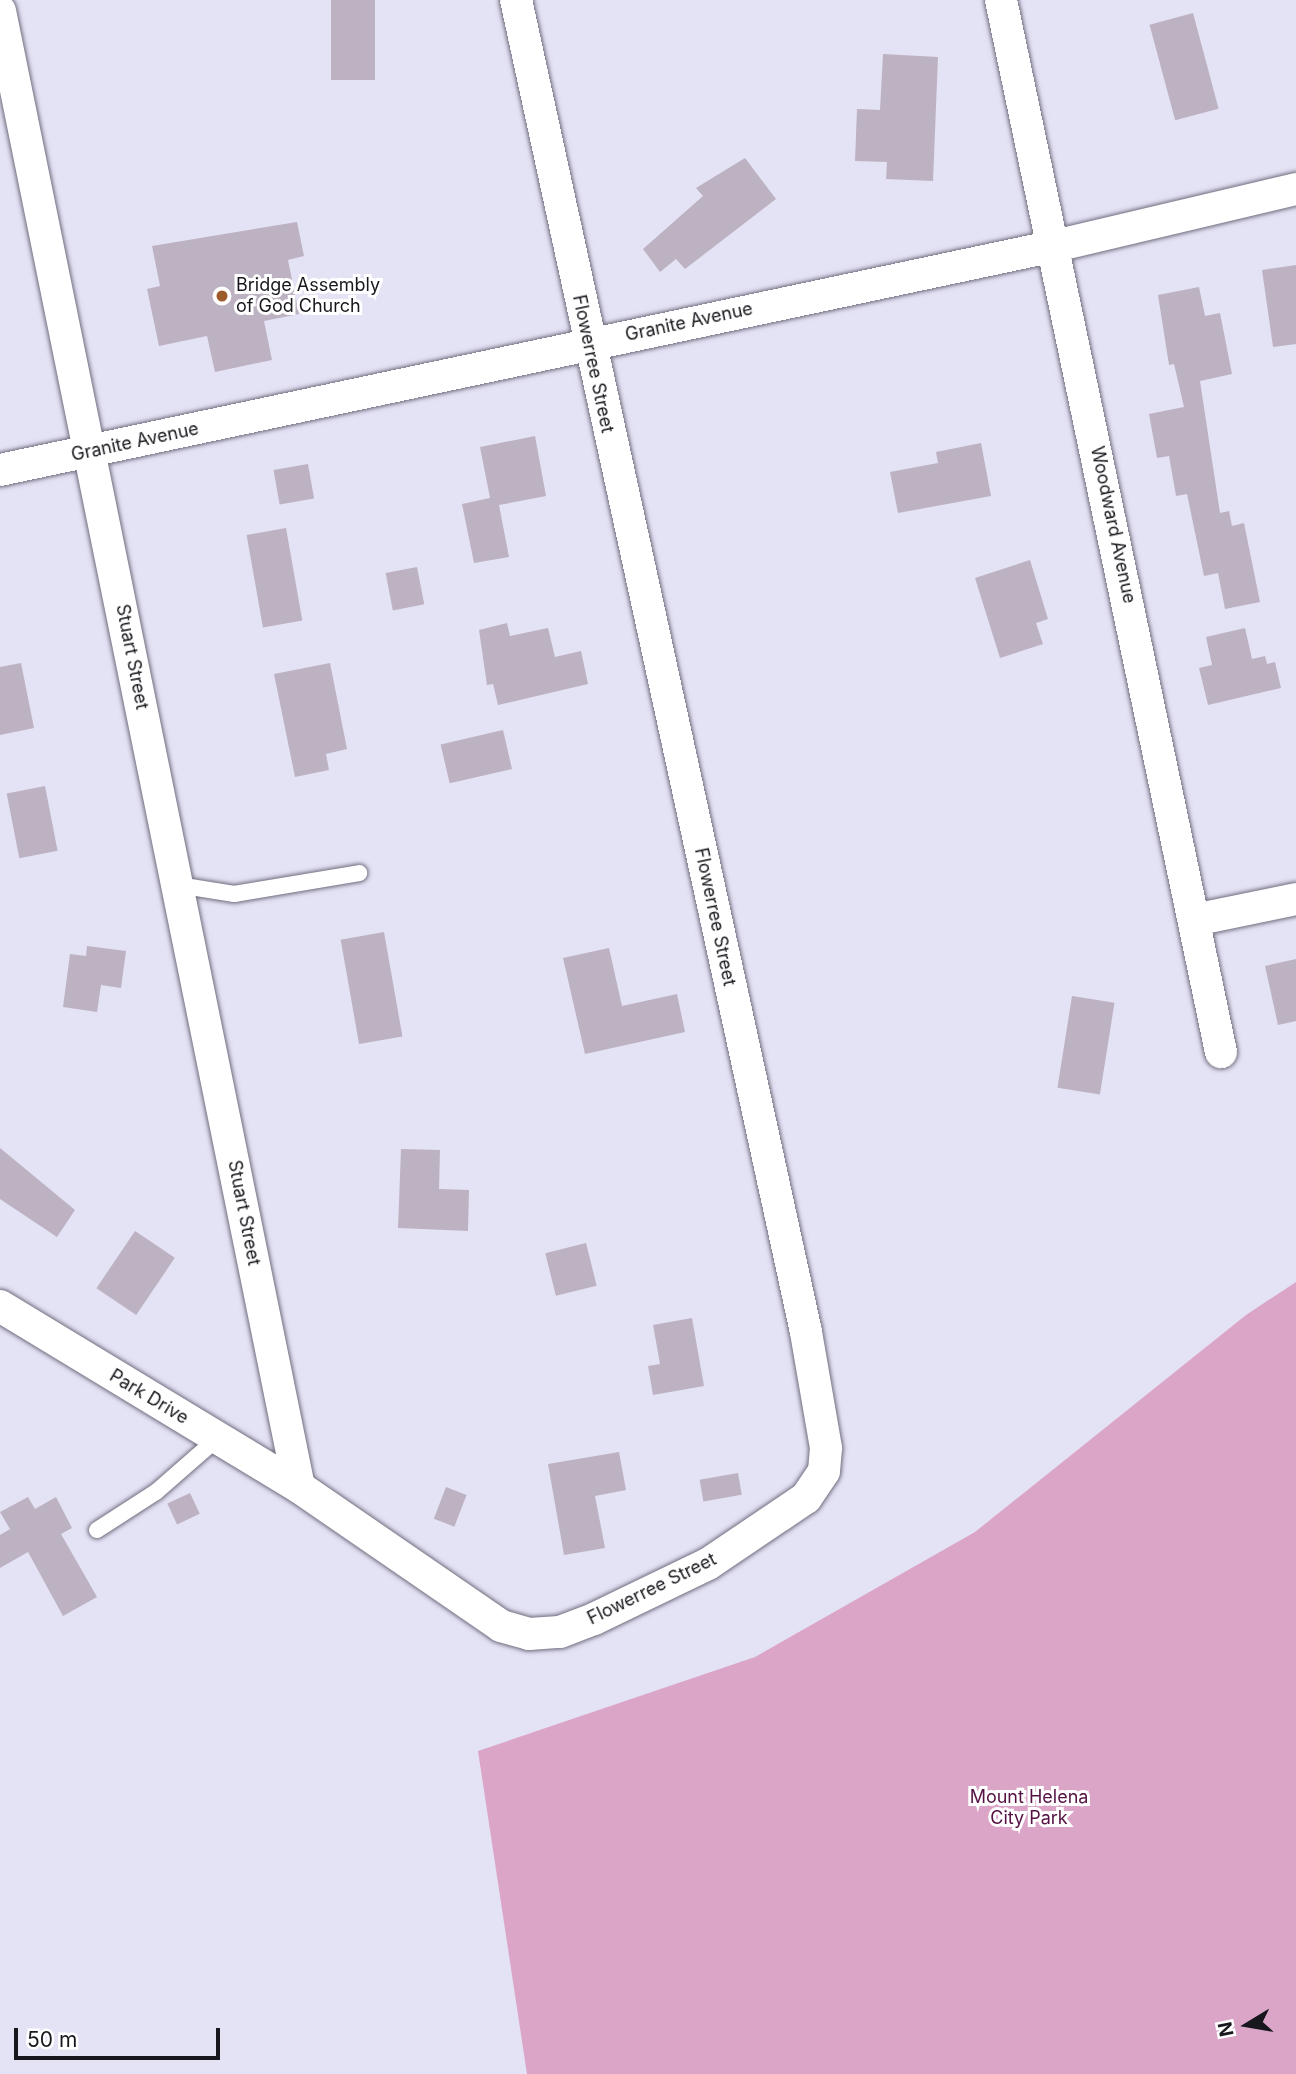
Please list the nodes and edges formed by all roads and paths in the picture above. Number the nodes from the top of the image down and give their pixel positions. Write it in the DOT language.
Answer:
graph roads {
  1 [pos="516,0"];
  2 [pos="1001,0"];
  3 [pos="0,11"];
  4 [pos="1296,189"];
  5 [pos="1055,246"];
  6 [pos="589,343"];
  7 [pos="90,452"];
  8 [pos="0,470"];
  9 [pos="359,873"];
  10 [pos="178,886"];
  11 [pos="1296,899"];
  12 [pos="1194,920"];
  13 [pos="1221,1052"];
  14 [pos="0,1306"];
  15 [pos="218,1438"];
  16 [pos="299,1487"];
  17 [pos="97,1530"];
  18 [pos="501,1626"];
  1 -- 6 [label="street, Flowerree Street"];
  2 -- 5 [label="street, Woodward Avenue"];
  3 -- 7 [label="street, Stuart Street"];
  4 -- 5 [label="street, Granite Avenue"];
  5 -- 6 [label="street, Granite Avenue"];
  5 -- 12 [label="street, Woodward Avenue"];
  6 -- 7 [label="street, Granite Avenue"];
  6 -- 18 [label="street, Flowerree Street"];
  7 -- 8 [label="street, Granite Avenue"];
  7 -- 10 [label="street, Stuart Street"];
  9 -- 10 [label="lane"];
  10 -- 16 [label="street, Stuart Street"];
  11 -- 12 [label="street"];
  12 -- 13 [label="street, Woodward Avenue"];
  14 -- 15 [label="street, Park Drive"];
  15 -- 16 [label="street, Park Drive"];
  15 -- 17 [label="lane"];
  16 -- 18 [label="street, Park Drive"];
}
